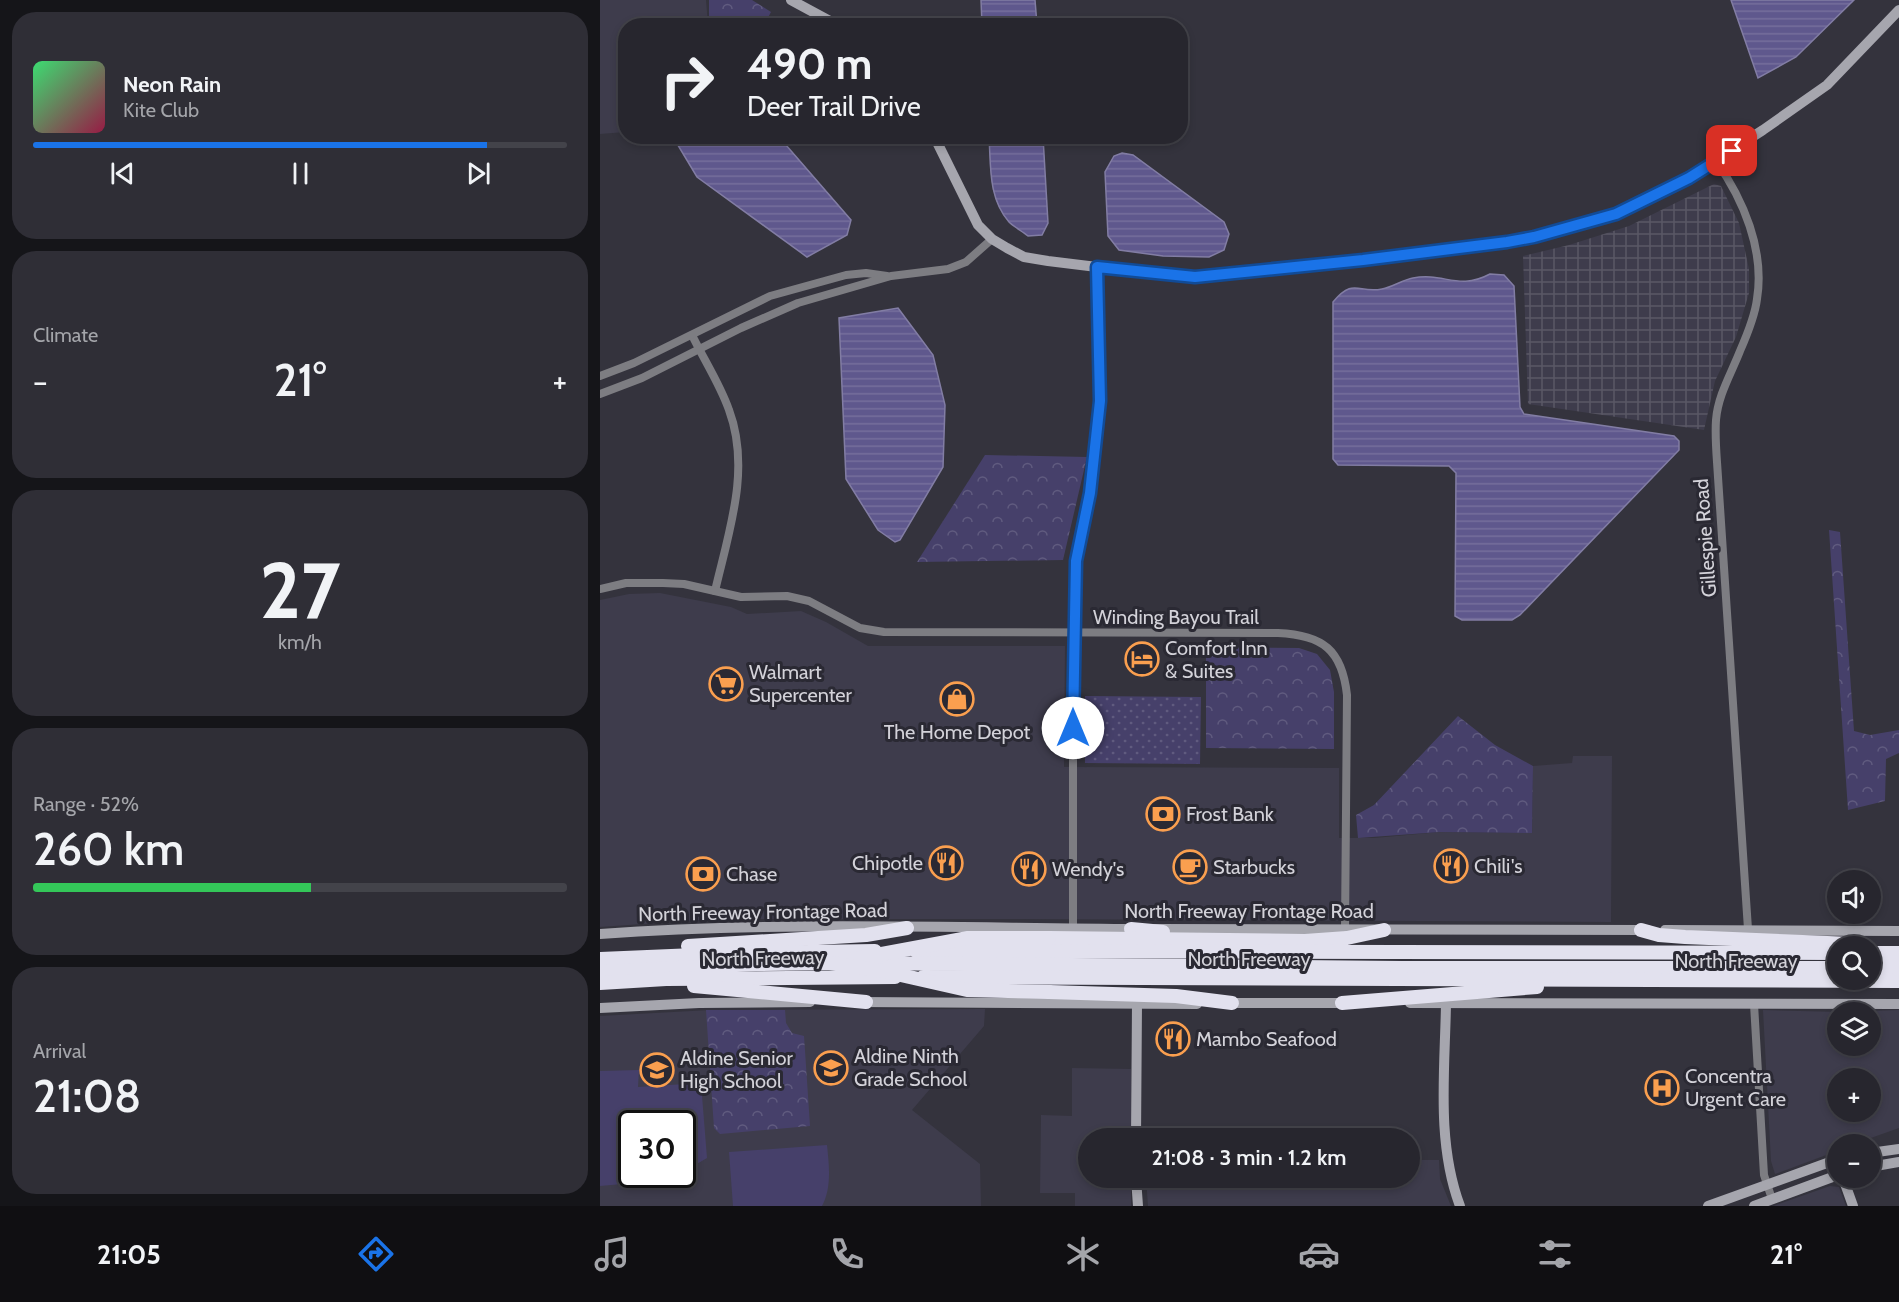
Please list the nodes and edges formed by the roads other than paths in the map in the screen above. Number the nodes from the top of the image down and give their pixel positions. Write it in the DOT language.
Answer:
graph roads {
  1 [pos="791,0"];
  2 [pos="1899,9"];
  3 [pos="824,18"];
  4 [pos="938,144"];
  5 [pos="1716,161"];
  6 [pos="992,239"];
  7 [pos="1097,267"];
  8 [pos="891,276"];
  9 [pos="692,335"];
  10 [pos="699,349"];
  11 [pos="634,363"];
  12 [pos="600,376"];
  13 [pos="642,378"];
  14 [pos="600,394"];
  15 [pos="600,589"];
  16 [pos="715,591"];
  17 [pos="1073,633"];
  18 [pos="907,927"];
  19 [pos="1073,928"];
  20 [pos="1131,929"];
  21 [pos="1748,929"];
  22 [pos="1345,930"];
  23 [pos="1383,930"];
  24 [pos="1641,930"];
  25 [pos="1899,931"];
  26 [pos="600,934"];
  27 [pos="1255,941"];
  28 [pos="1827,943"];
  29 [pos="1881,952"];
  30 [pos="1827,953"];
  31 [pos="1899,953"];
  32 [pos="649,957"];
  33 [pos="600,959"];
  34 [pos="830,963"];
  35 [pos="1827,968"];
  36 [pos="1881,968"];
  37 [pos="1899,968"];
  38 [pos="600,972"];
  39 [pos="666,979"];
  40 [pos="1562,979"];
  41 [pos="1899,981"];
  42 [pos="600,983"];
  43 [pos="866,1002"];
  44 [pos="1137,1003"];
  45 [pos="1232,1003"];
  46 [pos="1342,1003"];
  47 [pos="1446,1003"];
  48 [pos="1754,1004"];
  49 [pos="1899,1004"];
  50 [pos="600,1008"];
  51 [pos="1136,1128"];
  52 [pos="1899,1149"];
  53 [pos="1881,1151"];
  54 [pos="1899,1162"];
  55 [pos="1827,1164"];
  56 [pos="1881,1165"];
  57 [pos="1827,1179"];
  58 [pos="1766,1185"];
  59 [pos="1137,1188"];
  60 [pos="1847,1188"];
  61 [pos="1773,1199"];
  62 [pos="1138,1206"];
  63 [pos="1460,1206"];
  64 [pos="1708,1206"];
  65 [pos="1754,1206"];
  66 [pos="1853,1206"];
  1 -- 3 [label="main road"];
  2 -- 5 [label="main road"];
  4 -- 6 [label="main road"];
  5 -- 7 [label="main road"];
  5 -- 21 [label="street, Gillespie Road"];
  6 -- 7 [label="main road"];
  6 -- 8 [label="street"];
  7 -- 17 [label="street"];
  8 -- 9 [label="street"];
  8 -- 10 [label="street"];
  9 -- 10 [label="street"];
  9 -- 11 [label="street"];
  10 -- 13 [label="street"];
  10 -- 16 [label="street"];
  11 -- 12 [label="street"];
  11 -- 13 [label="street"];
  13 -- 14 [label="street"];
  15 -- 16 [label="street, Winding Bayou Trail"];
  16 -- 17 [label="street, Winding Bayou Trail"];
  17 -- 19 [label="street"];
  17 -- 22 [label="street, Winding Bayou Trail"];
  18 -- 19 [label="main road, North Freeway Frontage Road"];
  18 -- 26 [label="main road, North Freeway Frontage Road"];
  18 -- 32 [label="highway"];
  19 -- 20 [label="main road, North Freeway Frontage Road"];
  20 -- 22 [label="main road, North Freeway Frontage Road"];
  20 -- 27 [label="highway"];
  21 -- 24 [label="main road, North Freeway Frontage Road"];
  21 -- 25 [label="main road, North Freeway Frontage Road"];
  22 -- 23 [label="main road, North Freeway Frontage Road"];
  23 -- 24 [label="main road, North Freeway Frontage Road"];
  23 -- 27 [label="highway"];
  24 -- 28 [label="highway"];
  27 -- 34 [label="highway, bridge"];
  29 -- 31 [label="highway"];
  30 -- 32 [label="highway, North Freeway"];
  32 -- 33 [label="highway, North Freeway"];
  34 -- 35 [label="highway, North Freeway, bridge"];
  34 -- 38 [label="highway, North Freeway"];
  34 -- 45 [label="highway, bridge"];
  36 -- 37 [label="highway"];
  39 -- 40 [label="highway, North Freeway"];
  39 -- 42 [label="highway, North Freeway"];
  39 -- 43 [label="highway"];
  40 -- 41 [label="highway, North Freeway"];
  40 -- 46 [label="highway"];
  43 -- 44 [label="main road"];
  43 -- 50 [label="main road"];
  44 -- 45 [label="main road"];
  44 -- 51 [label="main road"];
  45 -- 46 [label="main road"];
  46 -- 47 [label="main road"];
  47 -- 48 [label="main road"];
  47 -- 63 [label="main road"];
  48 -- 49 [label="main road"];
  48 -- 58 [label="street"];
  52 -- 53 [label="main road"];
  54 -- 56 [label="main road"];
  55 -- 58 [label="main road"];
  57 -- 61 [label="main road"];
  58 -- 61 [label="street"];
  58 -- 64 [label="main road"];
  59 -- 62 [label="main road"];
  60 -- 66 [label="main road"];
  61 -- 65 [label="main road"];
}
